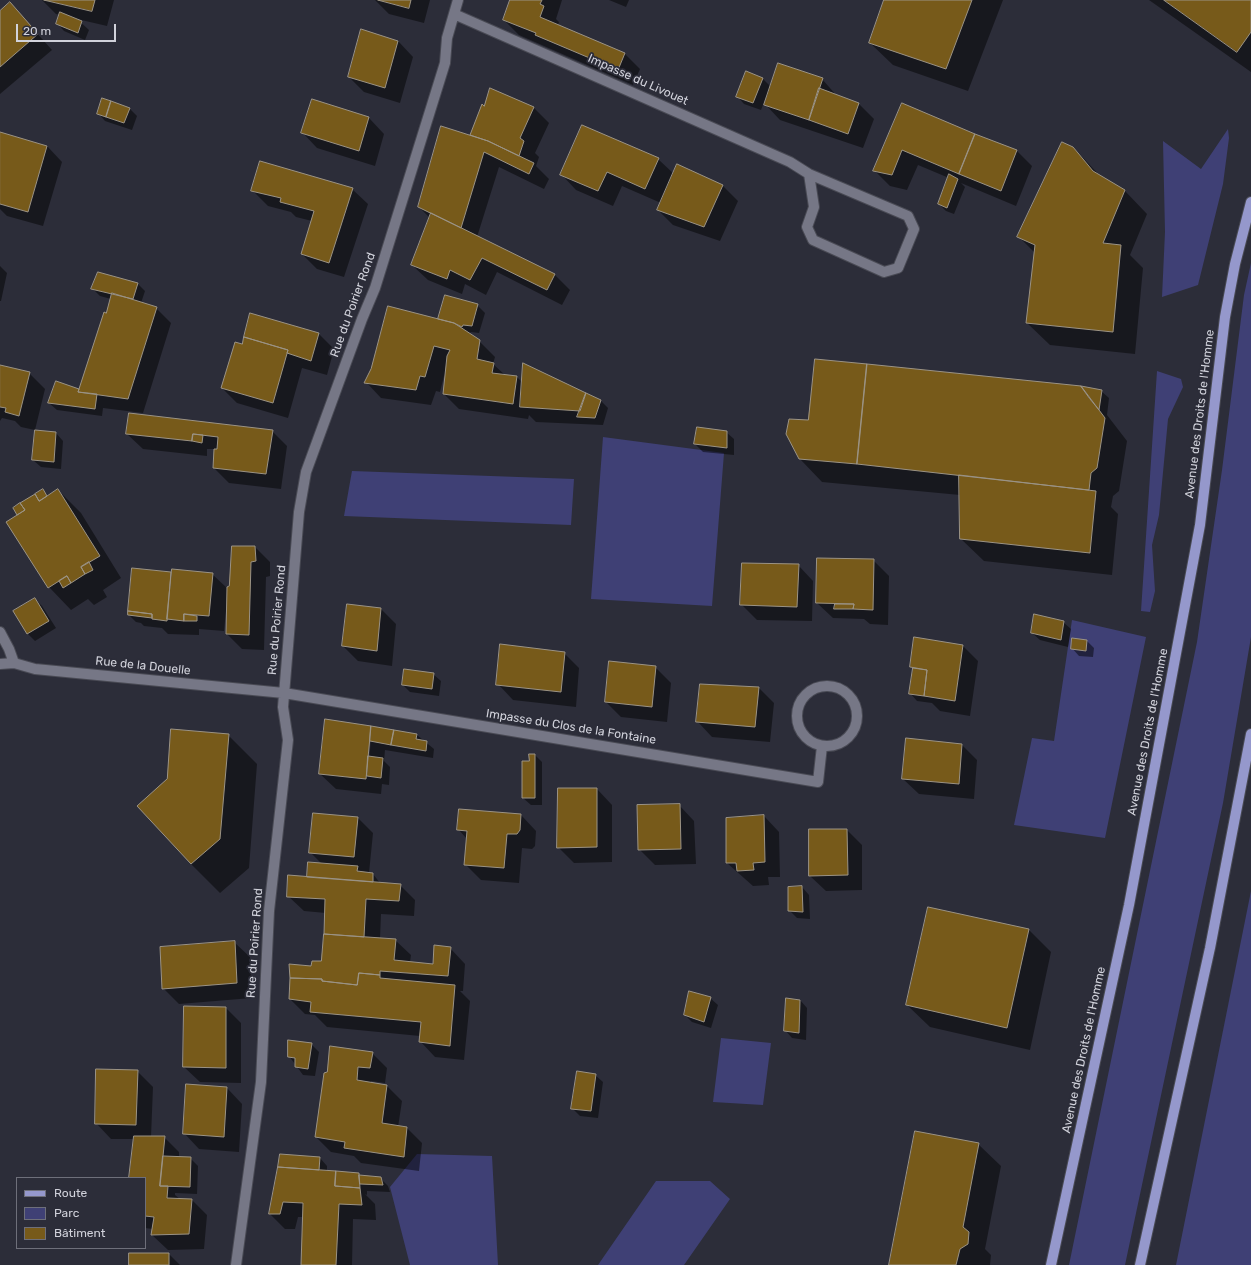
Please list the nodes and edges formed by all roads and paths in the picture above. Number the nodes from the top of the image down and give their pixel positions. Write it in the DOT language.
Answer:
graph roads {
  1 [pos="458,0"];
  2 [pos="454,14"];
  3 [pos="809,174"];
  4 [pos="1251,202"];
  5 [pos="0,632"];
  6 [pos="14,663"];
  7 [pos="0,664"];
  8 [pos="284,693"];
  9 [pos="1251,734"];
  10 [pos="822,746"];
  11 [pos="236,1265"];
  12 [pos="1051,1265"];
  13 [pos="1140,1265"];
  1 -- 2 [label="street, Rue du Poirier Rond"];
  2 -- 3 [label="street, Impasse du Livouet"];
  2 -- 8 [label="street, Rue du Poirier Rond"];
  3 -- 3 [label="street, Impasse du Livouet"];
  4 -- 12 [label="main road, Avenue des Droits de l'Homme"];
  5 -- 6 [label="street"];
  6 -- 7 [label="street, Rue de la Douelle"];
  6 -- 8 [label="street, Rue de la Douelle"];
  8 -- 10 [label="street, Impasse du Clos de la Fontaine"];
  8 -- 11 [label="street, Rue du Poirier Rond"];
  9 -- 13 [label="main road"];
  10 -- 10 [label="street"];
}
